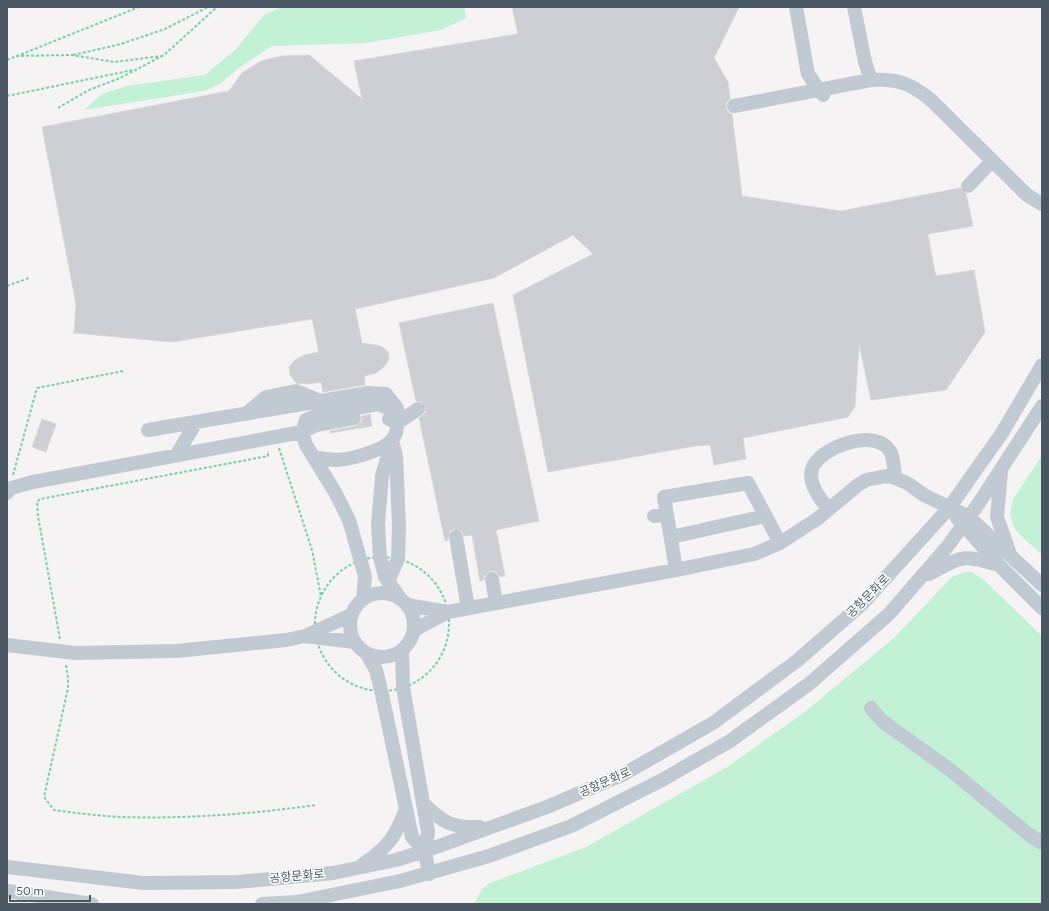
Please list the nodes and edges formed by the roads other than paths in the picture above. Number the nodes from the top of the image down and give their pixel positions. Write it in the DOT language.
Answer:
graph roads {
  1 [pos="796,7"];
  2 [pos="854,7"];
  3 [pos="871,80"];
  4 [pos="820,92"];
  5 [pos="734,106"];
  6 [pos="992,161"];
  7 [pos="968,186"];
  8 [pos="1042,204"];
  9 [pos="1042,365"];
  10 [pos="320,401"];
  11 [pos="1042,406"];
  12 [pos="418,409"];
  13 [pos="397,423"];
  14 [pos="193,428"];
  15 [pos="148,430"];
  16 [pos="302,432"];
  17 [pos="392,441"];
  18 [pos="176,456"];
  19 [pos="313,457"];
  20 [pos="1001,469"];
  21 [pos="895,478"];
  22 [pos="7,493"];
  23 [pos="949,508"];
  24 [pos="829,510"];
  25 [pos="766,516"];
  26 [pos="966,521"];
  27 [pos="456,537"];
  28 [pos="671,537"];
  29 [pos="780,543"];
  30 [pos="1010,556"];
  31 [pos="1000,566"];
  32 [pos="676,570"];
  33 [pos="921,577"];
  34 [pos="492,579"];
  35 [pos="388,581"];
  36 [pos="1042,585"];
  37 [pos="363,599"];
  38 [pos="404,602"];
  39 [pos="496,602"];
  40 [pos="468,608"];
  41 [pos="1042,608"];
  42 [pos="448,612"];
  43 [pos="351,615"];
  44 [pos="414,630"];
  45 [pos="312,635"];
  46 [pos="354,642"];
  47 [pos="7,645"];
  48 [pos="402,650"];
  49 [pos="367,654"];
  50 [pos="870,708"];
  51 [pos="423,803"];
  52 [pos="406,809"];
  53 [pos="492,827"];
  54 [pos="1042,843"];
  55 [pos="425,851"];
  56 [pos="7,867"];
  57 [pos="358,868"];
  58 [pos="429,874"];
  59 [pos="7,891"];
  60 [pos="92,904"];
  61 [pos="262,904"];
  1 -- 4 [label="street"];
  2 -- 3 [label="street"];
  3 -- 4 [label="street"];
  3 -- 6 [label="street"];
  4 -- 5 [label="street"];
  6 -- 7 [label="street"];
  6 -- 8 [label="street"];
  9 -- 23 [label="street, 공항문화로"];
  10 -- 13 [label="street"];
  10 -- 14 [label="street"];
  10 -- 14 [label="street"];
  11 -- 20 [label="street, 공항문화로"];
  12 -- 13 [label="street"];
  13 -- 16 [label="street"];
  13 -- 17 [label="street"];
  14 -- 15 [label="street"];
  14 -- 18 [label="street"];
  16 -- 18 [label="street"];
  16 -- 19 [label="street"];
  17 -- 19 [label="street"];
  17 -- 35 [label="street"];
  17 -- 35 [label="street"];
  18 -- 22 [label="street"];
  19 -- 37 [label="street"];
  20 -- 26 [label="street, 공항문화로"];
  20 -- 30 [label="street"];
  21 -- 23 [label="street"];
  21 -- 24 [label="street"];
  21 -- 24 [label="street"];
  23 -- 26 [label="street"];
  23 -- 53 [label="street, 공항문화로"];
  24 -- 29 [label="street"];
  25 -- 28 [label="street"];
  25 -- 28 [label="street"];
  25 -- 29 [label="street"];
  26 -- 30 [label="street"];
  26 -- 31 [label="street"];
  26 -- 33 [label="street, 공항문화로"];
  27 -- 40 [label="street"];
  28 -- 32 [label="street"];
  29 -- 32 [label="street"];
  30 -- 36 [label="street"];
  31 -- 33 [label="street"];
  31 -- 41 [label="street"];
  32 -- 39 [label="street"];
  33 -- 58 [label="street, 공항문화로"];
  34 -- 39 [label="street"];
  35 -- 38 [label="street"];
  37 -- 38 [label="street"];
  37 -- 43 [label="street"];
  38 -- 42 [label="street"];
  38 -- 44 [label="street"];
  39 -- 40 [label="street"];
  40 -- 42 [label="street"];
  42 -- 44 [label="street"];
  43 -- 45 [label="street"];
  43 -- 46 [label="street"];
  44 -- 48 [label="street"];
  45 -- 46 [label="street"];
  45 -- 47 [label="street"];
  46 -- 49 [label="street"];
  48 -- 49 [label="street"];
  48 -- 51 [label="street"];
  49 -- 52 [label="street"];
  50 -- 54 [label="street"];
  51 -- 53 [label="street"];
  51 -- 55 [label="street"];
  52 -- 55 [label="street"];
  52 -- 57 [label="street"];
  53 -- 55 [label="street, 공항문화로"];
  55 -- 57 [label="street, 공항문화로"];
  55 -- 58 [label="street"];
  56 -- 57 [label="street, 공항문화로"];
  58 -- 61 [label="street, 공항문화로"];
  59 -- 60 [label="street"];
}
